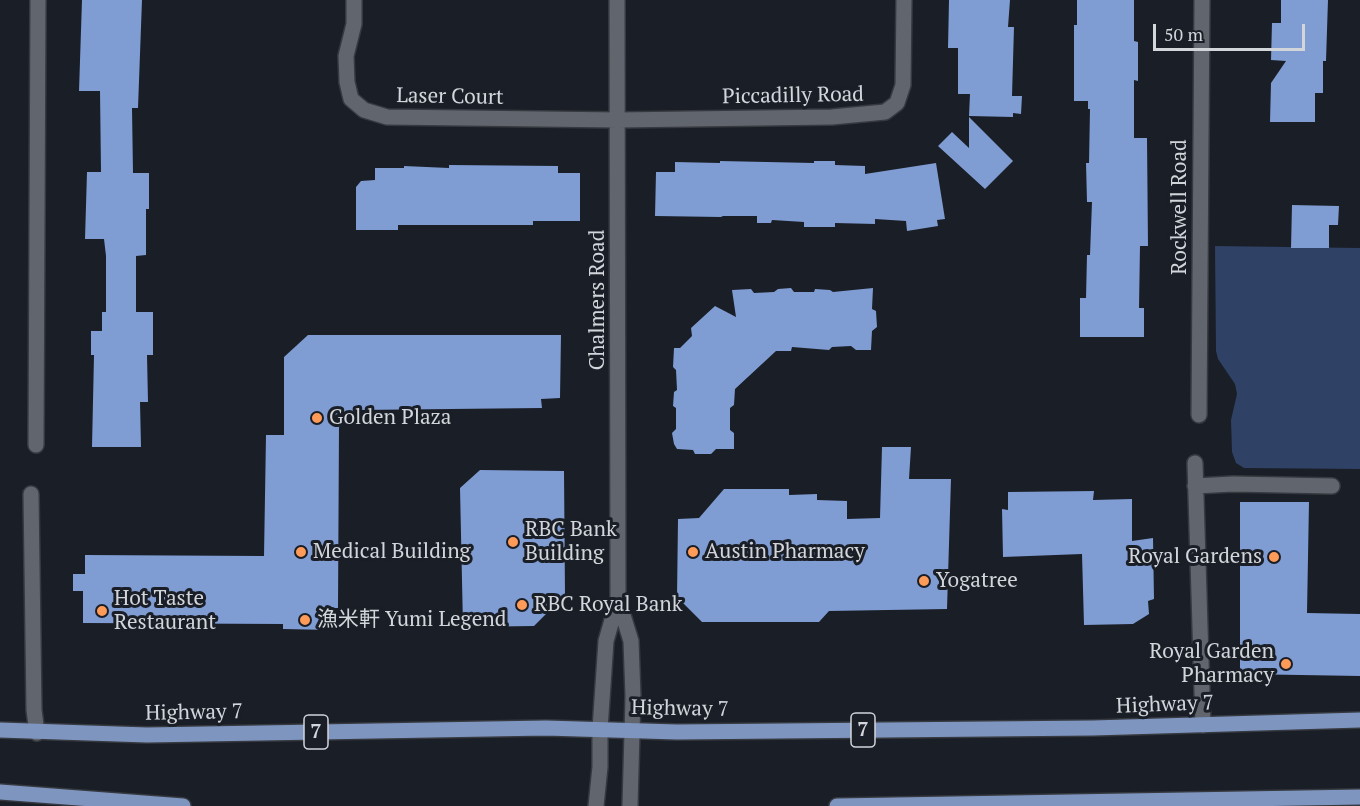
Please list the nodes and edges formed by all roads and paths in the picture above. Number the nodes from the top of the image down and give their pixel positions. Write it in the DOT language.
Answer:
graph roads {
  1 [pos="38,0"];
  2 [pos="354,0"];
  3 [pos="617,0"];
  4 [pos="904,0"];
  5 [pos="1202,0"];
  6 [pos="618,120"];
  7 [pos="1199,415"];
  8 [pos="36,445"];
  9 [pos="1195,463"];
  10 [pos="1195,486"];
  11 [pos="1332,486"];
  12 [pos="31,494"];
  13 [pos="618,599"];
  14 [pos="1360,720"];
  15 [pos="1203,725"];
  16 [pos="600,729"];
  17 [pos="632,729"];
  18 [pos="0,730"];
  19 [pos="37,733"];
  20 [pos="0,792"];
  21 [pos="1360,796"];
  22 [pos="183,806"];
  23 [pos="596,806"];
  24 [pos="630,806"];
  25 [pos="837,806"];
  1 -- 8 [label="street"];
  2 -- 6 [label="street, Laser Court"];
  3 -- 6 [label="street, Chalmers Road"];
  4 -- 6 [label="street, Piccadilly Road"];
  5 -- 7 [label="street, Rockwell Road"];
  6 -- 13 [label="street, Chalmers Road"];
  9 -- 10 [label="street"];
  10 -- 11 [label="street"];
  10 -- 15 [label="street"];
  12 -- 19 [label="street"];
  13 -- 16 [label="street, Chalmers Road"];
  13 -- 17 [label="street, Chalmers Road"];
  14 -- 15 [label="main road, Highway 7 / 7"];
  15 -- 17 [label="main road, Highway 7 / 7"];
  16 -- 17 [label="main road, Highway 7 / 7"];
  16 -- 19 [label="main road, Highway 7 / 7"];
  16 -- 23 [label="street, Chalmers Road"];
  17 -- 24 [label="street, Chalmers Road"];
  18 -- 19 [label="main road, Highway 7 / 7"];
  20 -- 22 [label="main road"];
  21 -- 25 [label="main road"];
}
